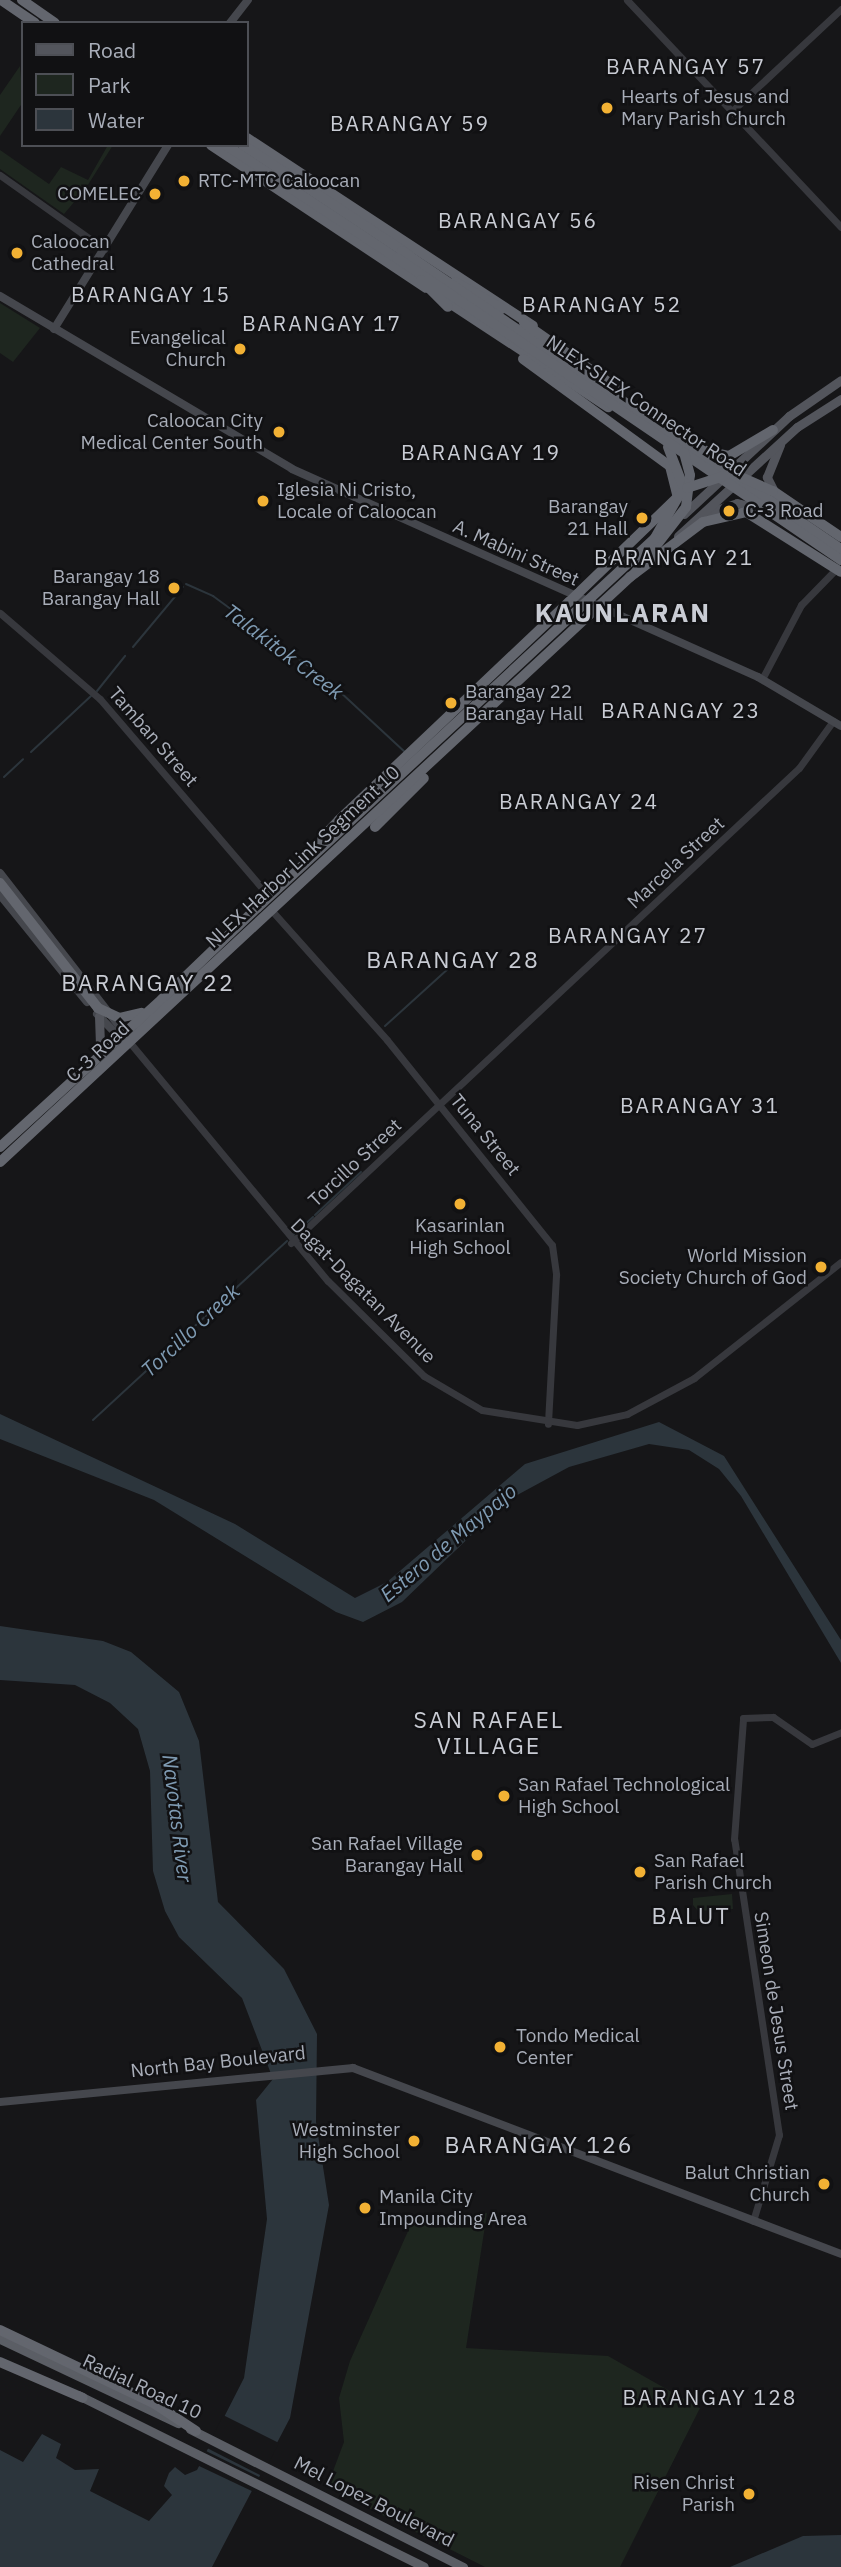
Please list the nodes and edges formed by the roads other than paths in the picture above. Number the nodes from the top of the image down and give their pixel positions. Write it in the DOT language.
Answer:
graph roads {
  1 [pos="1,0"];
  2 [pos="22,0"];
  3 [pos="248,0"];
  4 [pos="628,0"];
  5 [pos="841,9"];
  6 [pos="32,21"];
  7 [pos="52,21"];
  8 [pos="232,21"];
  9 [pos="732,111"];
  10 [pos="248,139"];
  11 [pos="166,147"];
  12 [pos="214,147"];
  13 [pos="229,147"];
  14 [pos="246,147"];
  15 [pos="0,176"];
  16 [pos="841,227"];
  17 [pos="104,249"];
  18 [pos="400,255"];
  19 [pos="0,296"];
  20 [pos="54,329"];
  21 [pos="841,380"];
  22 [pos="621,394"];
  23 [pos="841,399"];
  24 [pos="611,409"];
  25 [pos="773,430"];
  26 [pos="782,439"];
  27 [pos="668,447"];
  28 [pos="703,450"];
  29 [pos="752,452"];
  30 [pos="760,460"];
  31 [pos="737,474"];
  32 [pos="720,482"];
  33 [pos="730,488"];
  34 [pos="779,501"];
  35 [pos="760,509"];
  36 [pos="691,524"];
  37 [pos="658,537"];
  38 [pos="841,537"];
  39 [pos="841,547"];
  40 [pos="841,562"];
  41 [pos="841,572"];
  42 [pos="630,577"];
  43 [pos="585,601"];
  44 [pos="601,608"];
  45 [pos="0,613"];
  46 [pos="762,679"];
  47 [pos="478,719"];
  48 [pos="837,724"];
  49 [pos="375,827"];
  50 [pos="0,873"];
  51 [pos="0,883"];
  52 [pos="0,895"];
  53 [pos="268,895"];
  54 [pos="257,908"];
  55 [pos="273,912"];
  56 [pos="162,999"];
  57 [pos="108,1009"];
  58 [pos="140,1015"];
  59 [pos="99,1016"];
  60 [pos="120,1033"];
  61 [pos="131,1044"];
  62 [pos="100,1052"];
  63 [pos="439,1104"];
  64 [pos="0,1145"];
  65 [pos="0,1164"];
  66 [pos="291,1243"];
  67 [pos="841,1262"];
  68 [pos="548,1424"];
  69 [pos="841,1732"];
  70 [pos="0,2102"];
  71 [pos="753,2221"];
  72 [pos="841,2254"];
  73 [pos="0,2329"];
  74 [pos="0,2339"];
  75 [pos="0,2360"];
  76 [pos="83,2398"];
  77 [pos="196,2431"];
  78 [pos="268,2468"];
  79 [pos="261,2487"];
  80 [pos="424,2567"];
  81 [pos="463,2567"];
  1 -- 6 [label="highway"];
  2 -- 7 [label="highway"];
  3 -- 8 [label="main road"];
  4 -- 9 [label="street"];
  5 -- 9 [label="street"];
  9 -- 16 [label="street"];
  10 -- 22 [label="highway"];
  11 -- 17 [label="main road"];
  12 -- 24 [label="highway"];
  13 -- 18 [label="highway"];
  14 -- 18 [label="highway"];
  15 -- 17 [label="street"];
  17 -- 20 [label="main road"];
  18 -- 39 [label="highway, NLEX-SLEX Connector Road, bridge"];
  18 -- 40 [label="highway, NLEX-SLEX Connector Road, bridge"];
  18 -- 42 [label="highway, bridge"];
  18 -- 54 [label="highway, NLEX Harbor Link Segment 10, bridge"];
  19 -- 20 [label="main road, A. Mabini Street"];
  20 -- 43 [label="main road, A. Mabini Street"];
  21 -- 25 [label="main road, C-3 Road"];
  22 -- 24 [label="highway"];
  22 -- 28 [label="highway"];
  23 -- 26 [label="main road, C-3 Road"];
  24 -- 27 [label="highway"];
  25 -- 28 [label="highway"];
  25 -- 29 [label="main road, C-3 Road"];
  26 -- 30 [label="main road, C-3 Road"];
  26 -- 34 [label="main road"];
  27 -- 32 [label="highway"];
  27 -- 37 [label="highway"];
  28 -- 31 [label="highway"];
  29 -- 30 [label="main road"];
  29 -- 31 [label="main road, C-3 Road"];
  30 -- 31 [label="main road, C-3 Road"];
  31 -- 32 [label="main road, C-3 Road"];
  31 -- 33 [label="main road, C-3 Road"];
  31 -- 34 [label="main road"];
  32 -- 33 [label="main road"];
  32 -- 37 [label="main road, C-3 Road"];
  33 -- 35 [label="main road"];
  33 -- 36 [label="main road, C-3 Road"];
  34 -- 39 [label="main road"];
  35 -- 36 [label="main road"];
  35 -- 40 [label="main road"];
  36 -- 44 [label="main road, C-3 Road"];
  37 -- 43 [label="main road, C-3 Road"];
  38 -- 54 [label="highway, bridge"];
  40 -- 46 [label="street"];
  41 -- 42 [label="highway, bridge"];
  42 -- 47 [label="highway, NLEX Harbor Link Segment 10, bridge"];
  43 -- 44 [label="main road, A. Mabini Street"];
  43 -- 53 [label="main road, C-3 Road"];
  44 -- 46 [label="main road, A. Mabini Street"];
  44 -- 55 [label="main road, C-3 Road"];
  45 -- 53 [label="street, Tamban Street"];
  46 -- 48 [label="main road, A. Mabini Street"];
  47 -- 49 [label="highway, bridge"];
  47 -- 65 [label="highway, NLEX Harbor Link Segment 10, bridge"];
  48 -- 63 [label="street, Marcela Street"];
  50 -- 57 [label="main road, Dagat-Dagatan Avenue"];
  51 -- 56 [label="highway, bridge"];
  52 -- 59 [label="main road, Dagat-Dagatan Avenue"];
  53 -- 58 [label="main road, C-3 Road"];
  54 -- 56 [label="highway, NLEX Harbor Link Segment 10"];
  55 -- 61 [label="main road, C-3 Road"];
  55 -- 63 [label="street, Tuna Street"];
  56 -- 64 [label="highway, NLEX Harbor Link Segment 10, bridge"];
  57 -- 58 [label="main road"];
  57 -- 60 [label="main road, Dagat-Dagatan Avenue"];
  58 -- 60 [label="main road, C-3 Road"];
  59 -- 60 [label="main road, Dagat-Dagatan Avenue"];
  59 -- 62 [label="main road"];
  60 -- 61 [label="main road, Dagat-Dagatan Avenue"];
  60 -- 62 [label="main road, C-3 Road"];
  61 -- 65 [label="main road, C-3 Road"];
  61 -- 66 [label="street, Dagat-Dagatan Avenue"];
  62 -- 64 [label="main road, C-3 Road"];
  63 -- 66 [label="street, Torcillo Street"];
  63 -- 68 [label="street, Tuna Street"];
  66 -- 68 [label="street, Dagat-Dagatan Avenue"];
  67 -- 68 [label="street, Dagat-Dagatan Avenue"];
  69 -- 71 [label="street, Simeon de Jesus Street"];
  70 -- 71 [label="main road, North Bay Boulevard"];
  71 -- 72 [label="main road, North Bay Boulevard"];
  73 -- 77 [label="highway"];
  74 -- 77 [label="highway, Radial Road 10"];
  75 -- 76 [label="highway, Radial Road 10"];
  75 -- 76 [label="highway"];
  76 -- 79 [label="highway, Radial Road 10"];
  77 -- 78 [label="highway, Radial Road 10"];
  78 -- 81 [label="highway, Mel Lopez Boulevard"];
  79 -- 80 [label="highway, Mel Lopez Boulevard"];
}
